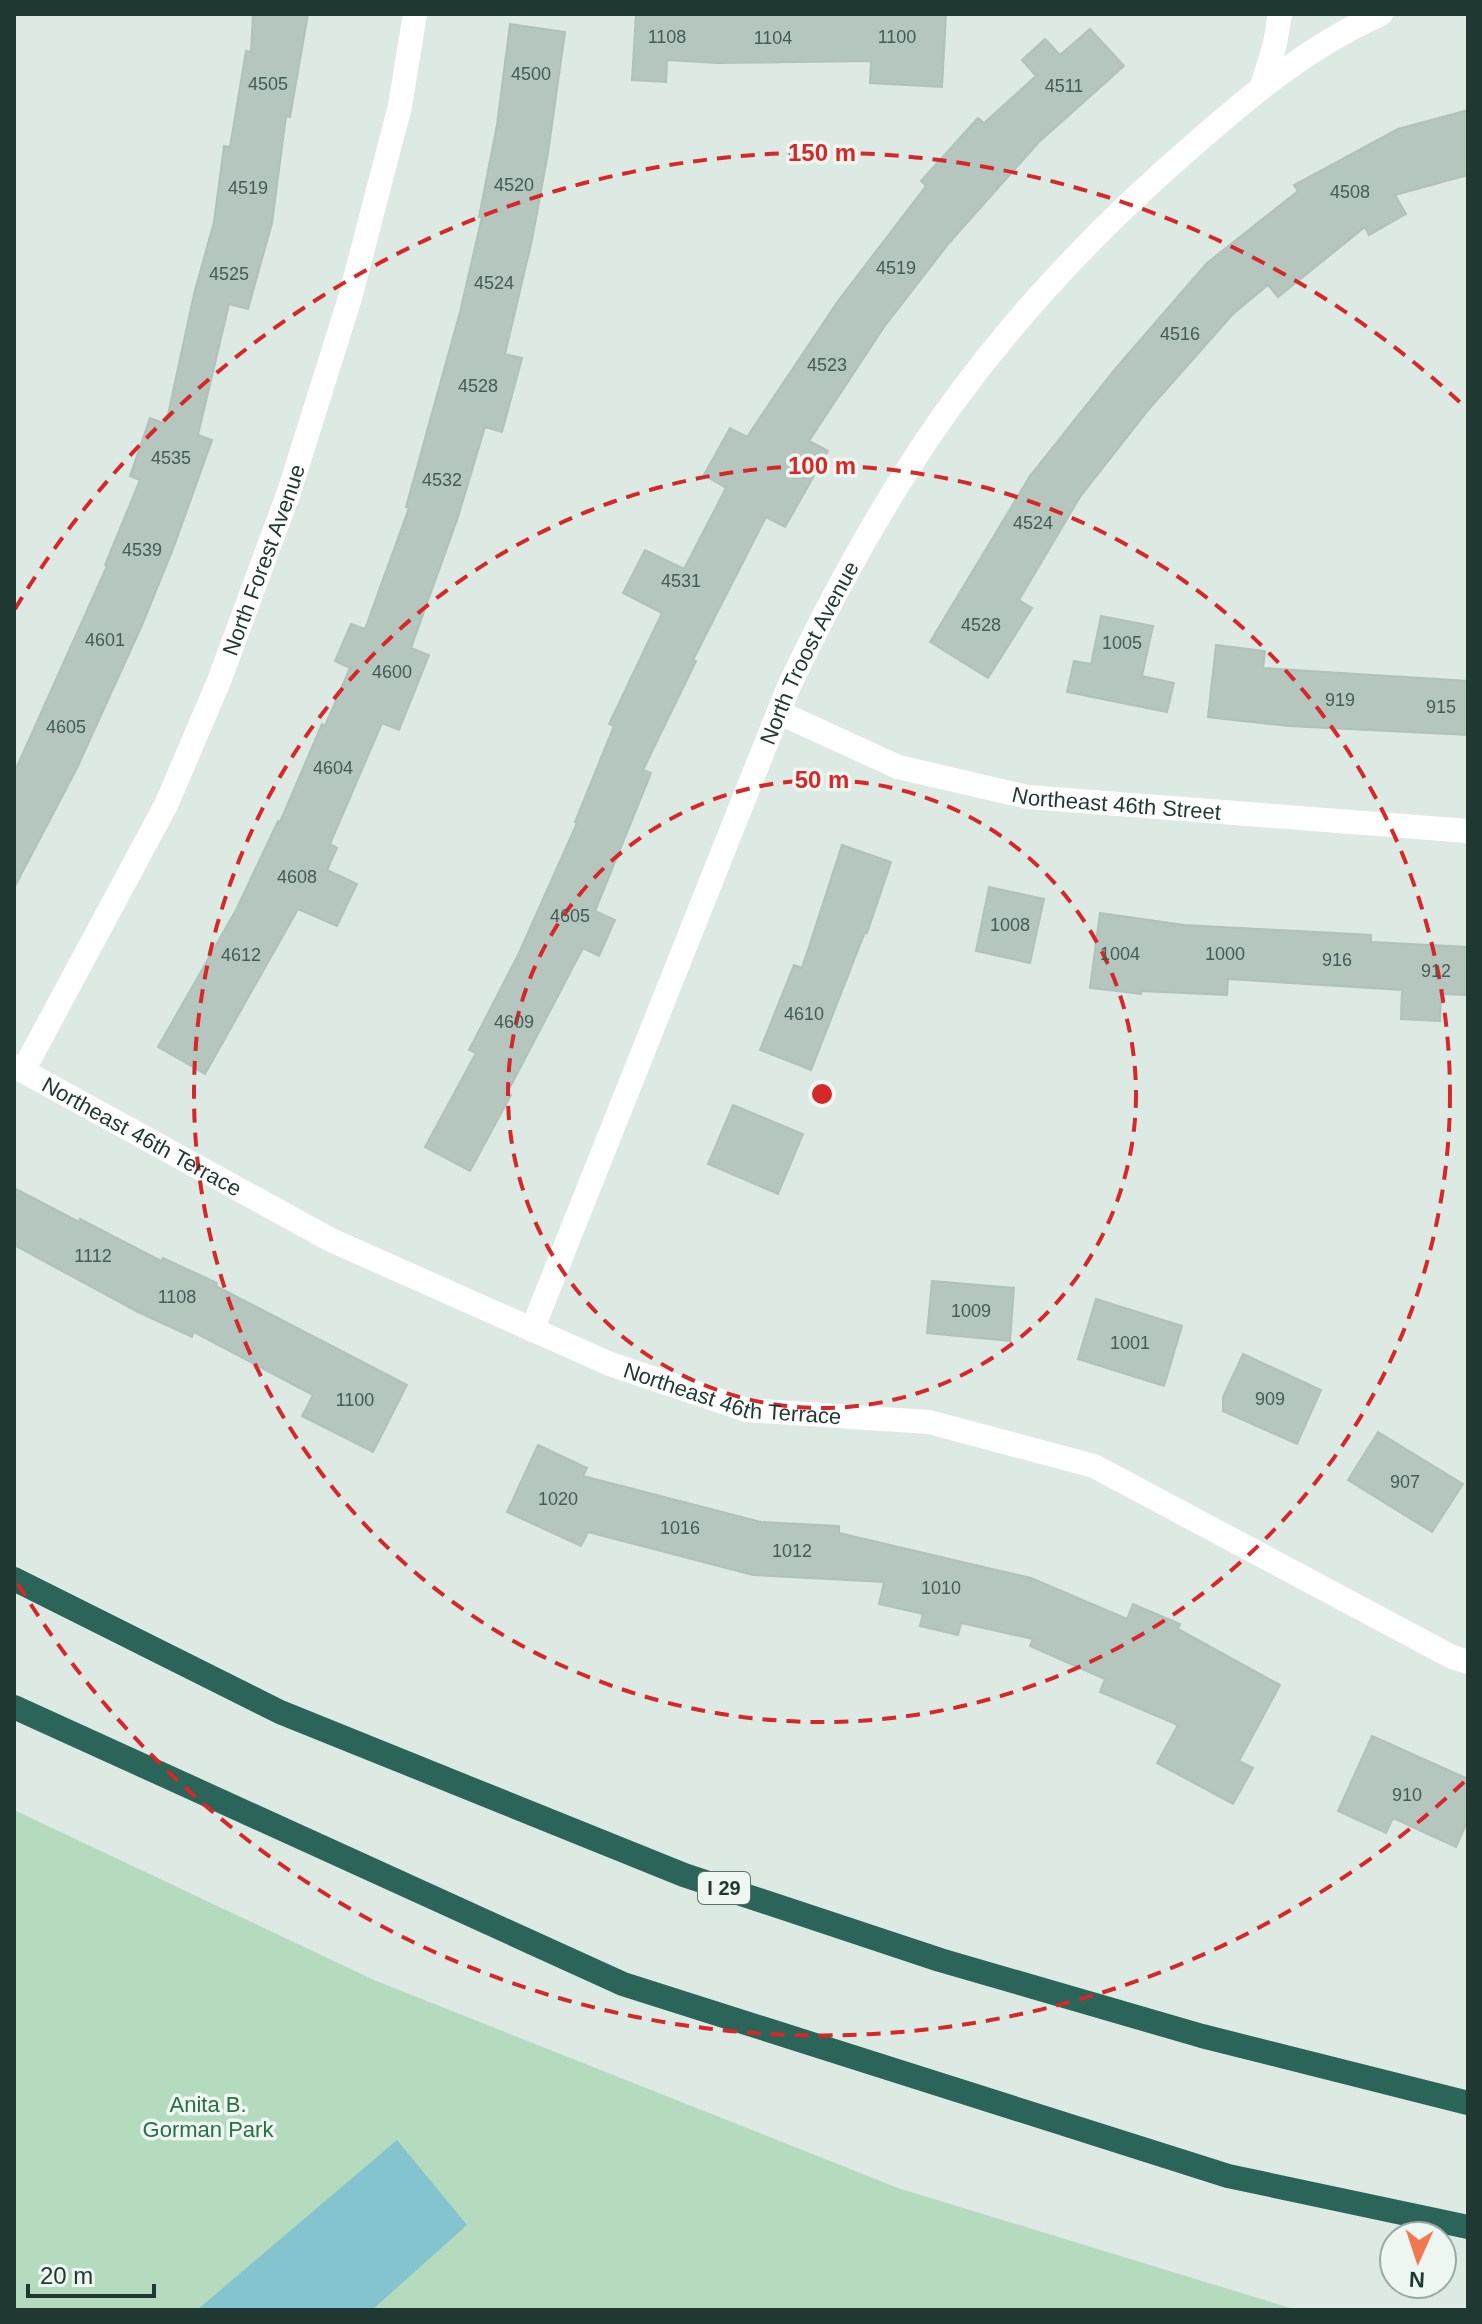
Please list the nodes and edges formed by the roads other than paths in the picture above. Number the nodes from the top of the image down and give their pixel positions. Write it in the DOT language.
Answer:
graph roads {
  1 [pos="415,14"];
  2 [pos="1280,14"];
  3 [pos="1381,14"];
  4 [pos="1262,86"];
  5 [pos="780,713"];
  6 [pos="1468,831"];
  7 [pos="18,1068"];
  8 [pos="532,1330"];
  9 [pos="14,1579"];
  10 [pos="1468,1662"];
  11 [pos="14,1707"];
  12 [pos="1468,2103"];
  13 [pos="1468,2227"];
  1 -- 7 [label="street, North Forest Avenue"];
  2 -- 4 [label="street"];
  3 -- 4 [label="street, North Troost Avenue"];
  4 -- 5 [label="street, North Troost Avenue"];
  5 -- 6 [label="street, Northeast 46th Street"];
  5 -- 8 [label="street, North Troost Avenue"];
  7 -- 8 [label="street, Northeast 46th Terrace"];
  8 -- 10 [label="street, Northeast 46th Terrace"];
  9 -- 12 [label="highway, I 29"];
  11 -- 13 [label="highway"];
}
